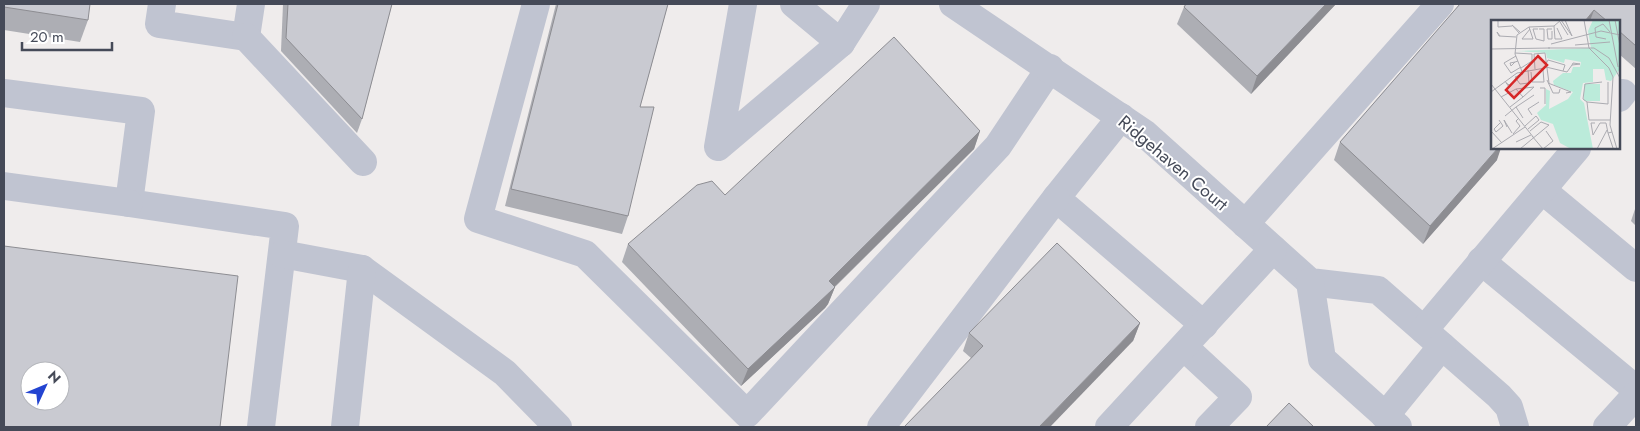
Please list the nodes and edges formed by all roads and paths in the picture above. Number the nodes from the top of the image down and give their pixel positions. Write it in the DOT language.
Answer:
graph roads {
  1 [pos="162,4"];
  2 [pos="251,4"];
  3 [pos="536,4"];
  4 [pos="744,4"];
  5 [pos="794,4"];
  6 [pos="866,4"];
  7 [pos="953,4"];
  8 [pos="1440,4"];
  9 [pos="246,37"];
  10 [pos="841,43"];
  11 [pos="1050,68"];
  12 [pos="4,93"];
  13 [pos="1121,117"];
  14 [pos="1576,149"];
  15 [pos="362,162"];
  16 [pos="4,186"];
  17 [pos="1542,190"];
  18 [pos="1056,198"];
  19 [pos="129,203"];
  20 [pos="1245,224"];
  21 [pos="1273,249"];
  22 [pos="282,254"];
  23 [pos="1481,261"];
  24 [pos="1636,268"];
  25 [pos="362,269"];
  26 [pos="1310,282"];
  27 [pos="1204,325"];
  28 [pos="1433,338"];
  29 [pos="1184,347"];
  30 [pos="1636,389"];
  31 [pos="1636,395"];
  32 [pos="1392,421"];
  33 [pos="261,427"];
  34 [pos="345,427"];
  35 [pos="558,427"];
  36 [pos="881,427"];
  37 [pos="1109,427"];
  38 [pos="1209,427"];
  39 [pos="1515,427"];
  40 [pos="1607,427"];
  1 -- 9 [label="street"];
  2 -- 9 [label="street"];
  3 -- 11 [label="street"];
  4 -- 10 [label="street"];
  5 -- 10 [label="street"];
  6 -- 10 [label="street"];
  7 -- 11 [label="street, Ridgehaven Court"];
  8 -- 20 [label="street"];
  9 -- 15 [label="street"];
  11 -- 13 [label="street, Ridgehaven Court"];
  12 -- 19 [label="street"];
  13 -- 18 [label="street"];
  13 -- 20 [label="street, Ridgehaven Court"];
  14 -- 17 [label="street"];
  16 -- 19 [label="street"];
  17 -- 23 [label="street"];
  17 -- 24 [label="street"];
  18 -- 27 [label="street"];
  18 -- 36 [label="street"];
  19 -- 22 [label="street"];
  20 -- 21 [label="street, Ridgehaven Court"];
  21 -- 26 [label="street, Ridgehaven Court"];
  21 -- 27 [label="street"];
  22 -- 25 [label="street"];
  22 -- 33 [label="street"];
  23 -- 28 [label="street"];
  23 -- 30 [label="street"];
  25 -- 34 [label="street"];
  25 -- 35 [label="street"];
  26 -- 28 [label="street"];
  26 -- 32 [label="street"];
  27 -- 29 [label="street"];
  28 -- 32 [label="street"];
  28 -- 39 [label="street"];
  29 -- 37 [label="street"];
  29 -- 38 [label="street"];
  31 -- 40 [label="street"];
}
